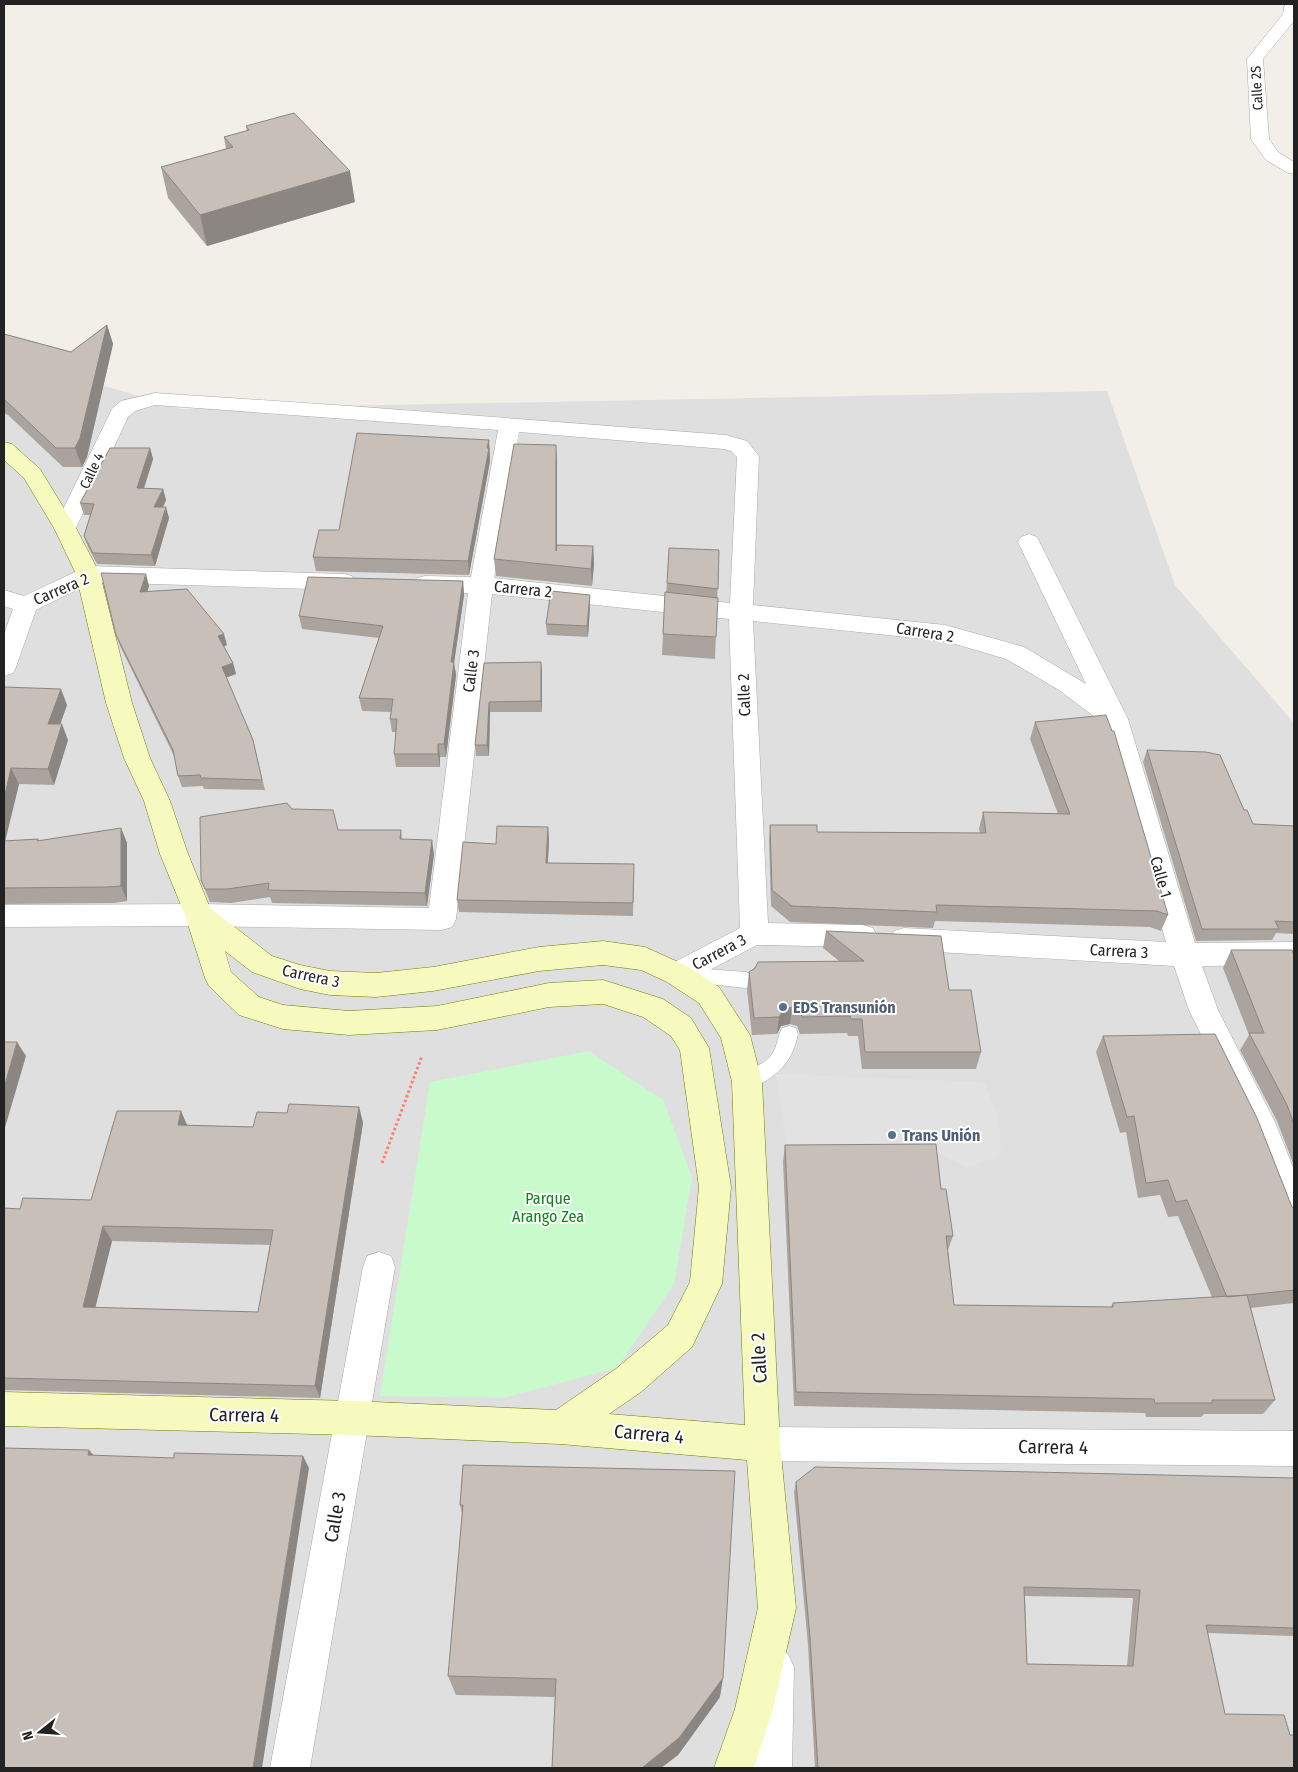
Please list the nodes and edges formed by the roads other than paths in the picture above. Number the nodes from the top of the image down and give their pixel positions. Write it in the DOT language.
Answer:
graph roads {
  1 [pos="1293,4"];
  2 [pos="1294,169"];
  3 [pos="510,425"];
  4 [pos="4,449"];
  5 [pos="65,528"];
  6 [pos="1029,542"];
  7 [pos="88,574"];
  8 [pos="362,582"];
  9 [pos="402,583"];
  10 [pos="481,585"];
  11 [pos="15,601"];
  12 [pos="741,611"];
  13 [pos="4,667"];
  14 [pos="1115,719"];
  15 [pos="199,915"];
  16 [pos="4,916"];
  17 [pos="754,934"];
  18 [pos="1294,953"];
  19 [pos="1184,954"];
  20 [pos="677,974"];
  21 [pos="746,980"];
  22 [pos="789,1034"];
  23 [pos="746,1082"];
  24 [pos="1294,1211"];
  25 [pos="379,1267"];
  26 [pos="4,1409"];
  27 [pos="352,1418"];
  28 [pos="560,1427"];
  29 [pos="763,1444"];
  30 [pos="1294,1449"];
  31 [pos="777,1608"];
  32 [pos="290,1768"];
  33 [pos="734,1768"];
  34 [pos="772,1768"];
  1 -- 2 [label="street, Calle 2S"];
  3 -- 5 [label="street, Calle 4"];
  3 -- 10 [label="street, Calle 3"];
  3 -- 12 [label="street, Calle 2"];
  4 -- 5 [label="street"];
  5 -- 7 [label="street"];
  6 -- 14 [label="street, Calle 1"];
  7 -- 8 [label="street, Carrera 2"];
  7 -- 11 [label="street, Carrera 2"];
  7 -- 15 [label="street"];
  9 -- 10 [label="street, Carrera 2"];
  10 -- 12 [label="street, Carrera 2"];
  10 -- 15 [label="street, Calle 3"];
  11 -- 13 [label="street"];
  12 -- 14 [label="street, Carrera 2"];
  12 -- 17 [label="street, Calle 2"];
  14 -- 19 [label="street, Calle 1"];
  15 -- 16 [label="street"];
  15 -- 20 [label="street, Carrera 3"];
  15 -- 28 [label="street"];
  17 -- 19 [label="street, Carrera 3"];
  17 -- 20 [label="street, Carrera 3"];
  18 -- 19 [label="street, Carrera 3"];
  19 -- 24 [label="street, Calle 1"];
  20 -- 21 [label="lane"];
  20 -- 23 [label="street, Calle 2"];
  22 -- 23 [label="lane"];
  23 -- 29 [label="street, Calle 2"];
  25 -- 27 [label="street, Calle 3"];
  26 -- 27 [label="street, Carrera 4"];
  27 -- 28 [label="street, Carrera 4"];
  27 -- 32 [label="street, Calle 3"];
  28 -- 29 [label="street, Carrera 4"];
  29 -- 30 [label="street, Carrera 4"];
  29 -- 31 [label="street, Calle 2"];
  31 -- 33 [label="street"];
  31 -- 34 [label="street, Calle 2"];
}
